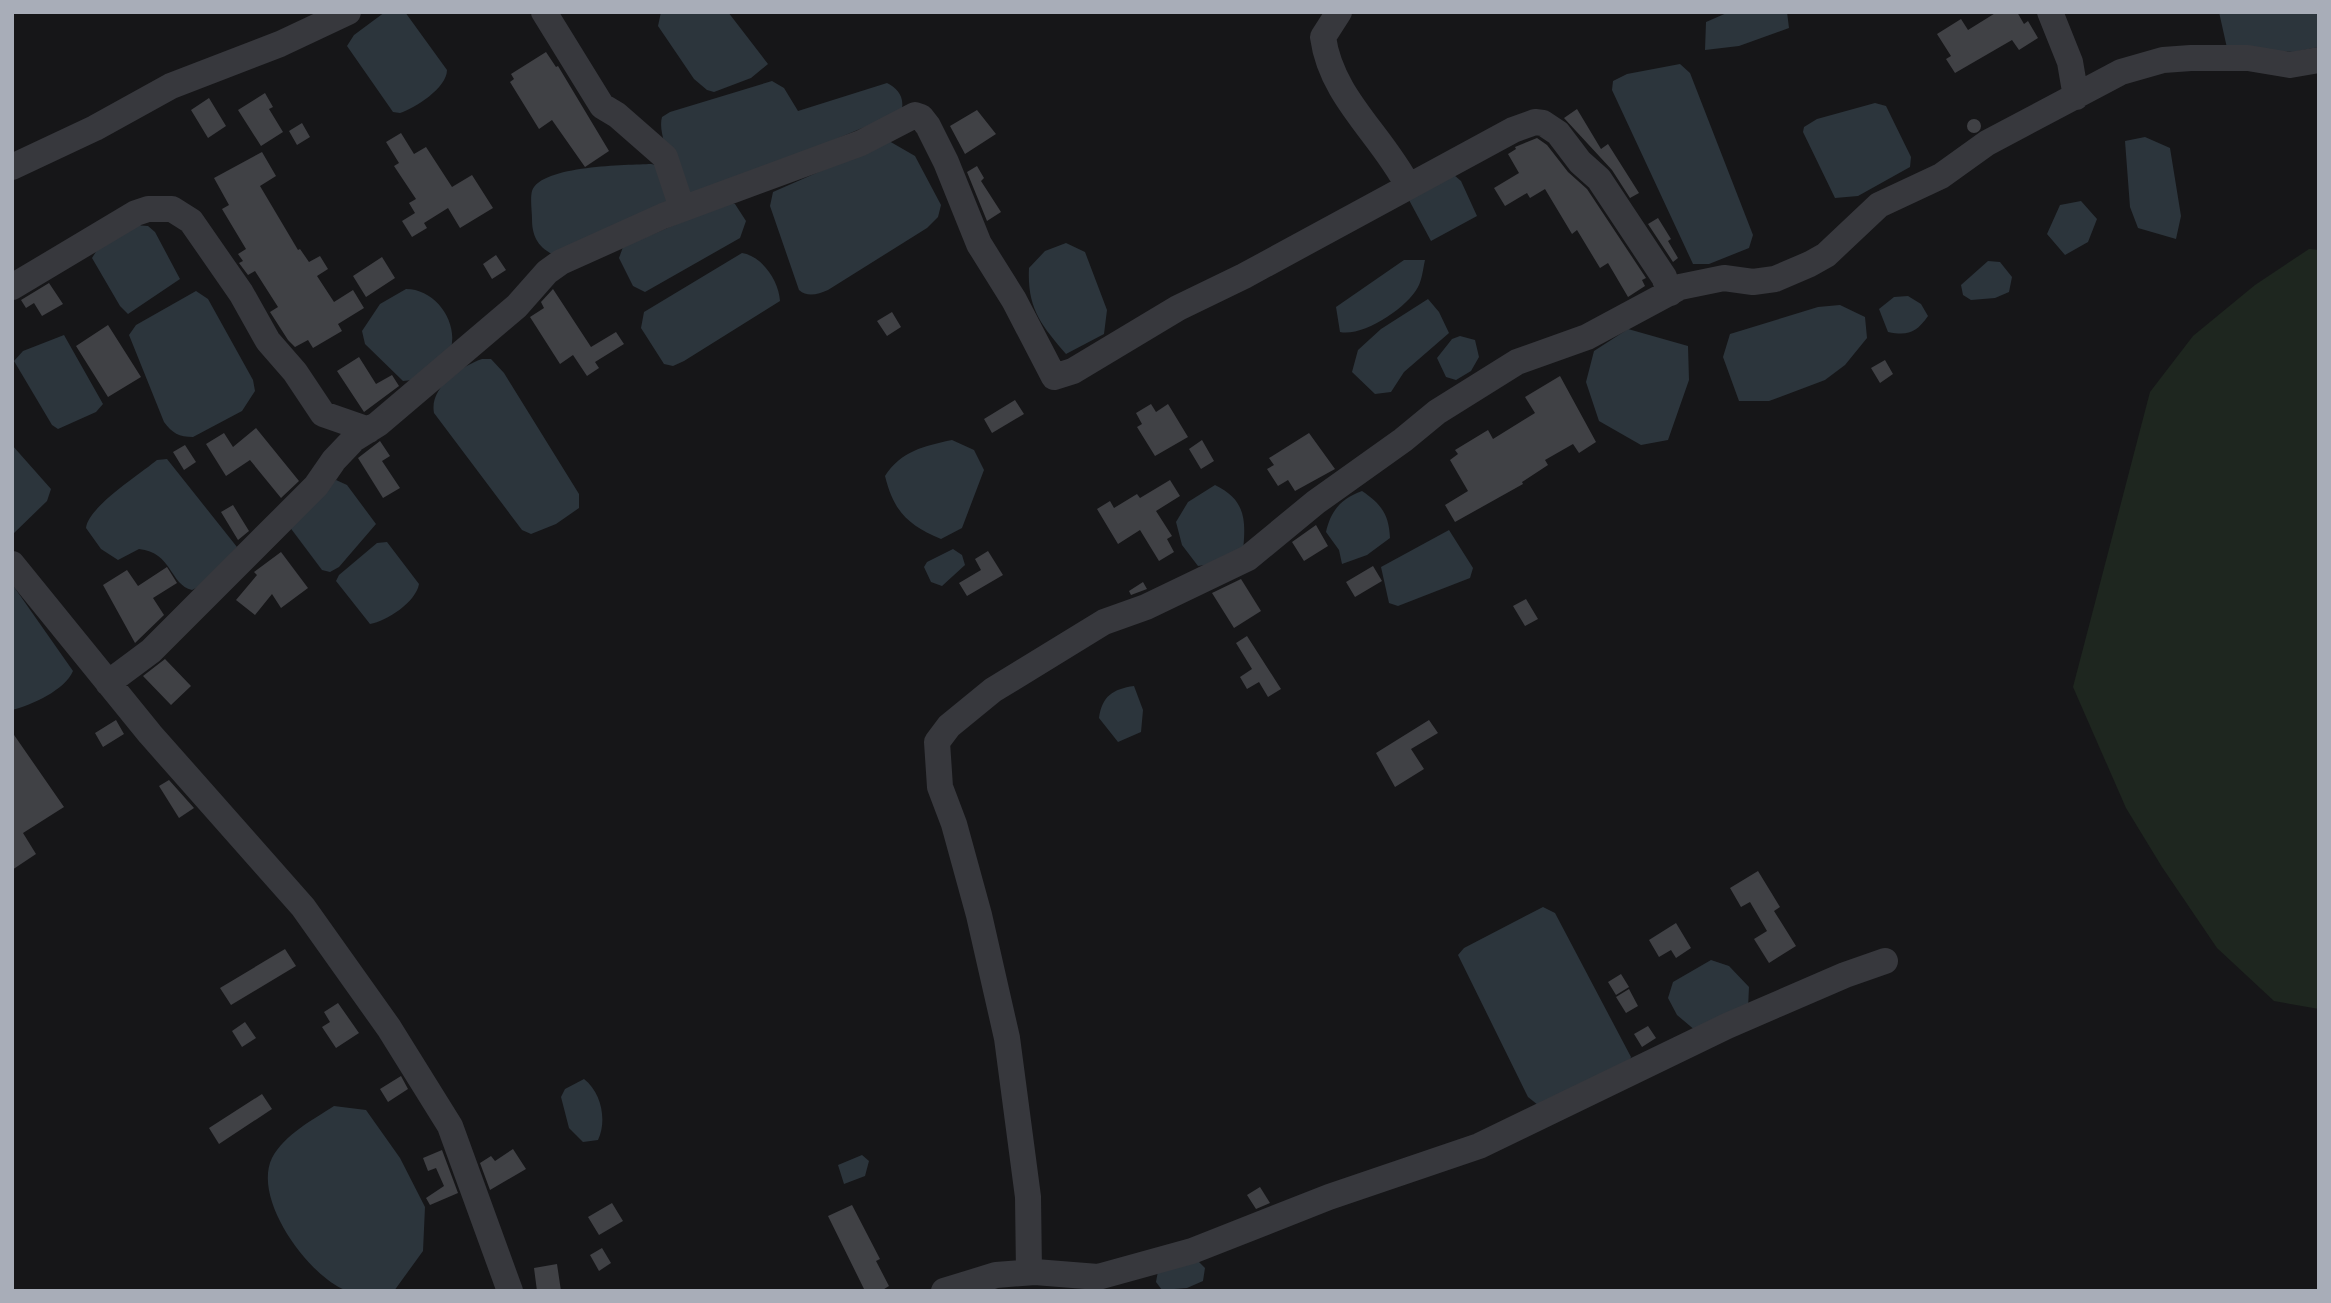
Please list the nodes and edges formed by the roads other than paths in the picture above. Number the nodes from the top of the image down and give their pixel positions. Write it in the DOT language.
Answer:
graph roads {
  1 [pos="348,12"];
  2 [pos="544,12"];
  3 [pos="1339,12"];
  4 [pos="2050,12"];
  5 [pos="2319,60"];
  6 [pos="2076,97"];
  7 [pos="12,167"];
  8 [pos="1408,186"];
  9 [pos="682,208"];
  10 [pos="12,286"];
  11 [pos="1670,293"];
  12 [pos="369,430"];
  13 [pos="13,565"];
  14 [pos="108,683"];
  15 [pos="1885,961"];
  16 [pos="1030,1272"];
  17 [pos="510,1291"];
  18 [pos="944,1291"];
  1 -- 7 [label="street"];
  2 -- 9 [label="street"];
  3 -- 8 [label="street"];
  4 -- 6 [label="street"];
  5 -- 6 [label="street"];
  6 -- 11 [label="street"];
  8 -- 9 [label="street"];
  8 -- 11 [label="street"];
  9 -- 12 [label="street"];
  10 -- 12 [label="street"];
  11 -- 16 [label="street"];
  12 -- 14 [label="street"];
  13 -- 14 [label="street"];
  14 -- 17 [label="street"];
  15 -- 16 [label="street"];
  16 -- 18 [label="street"];
}
